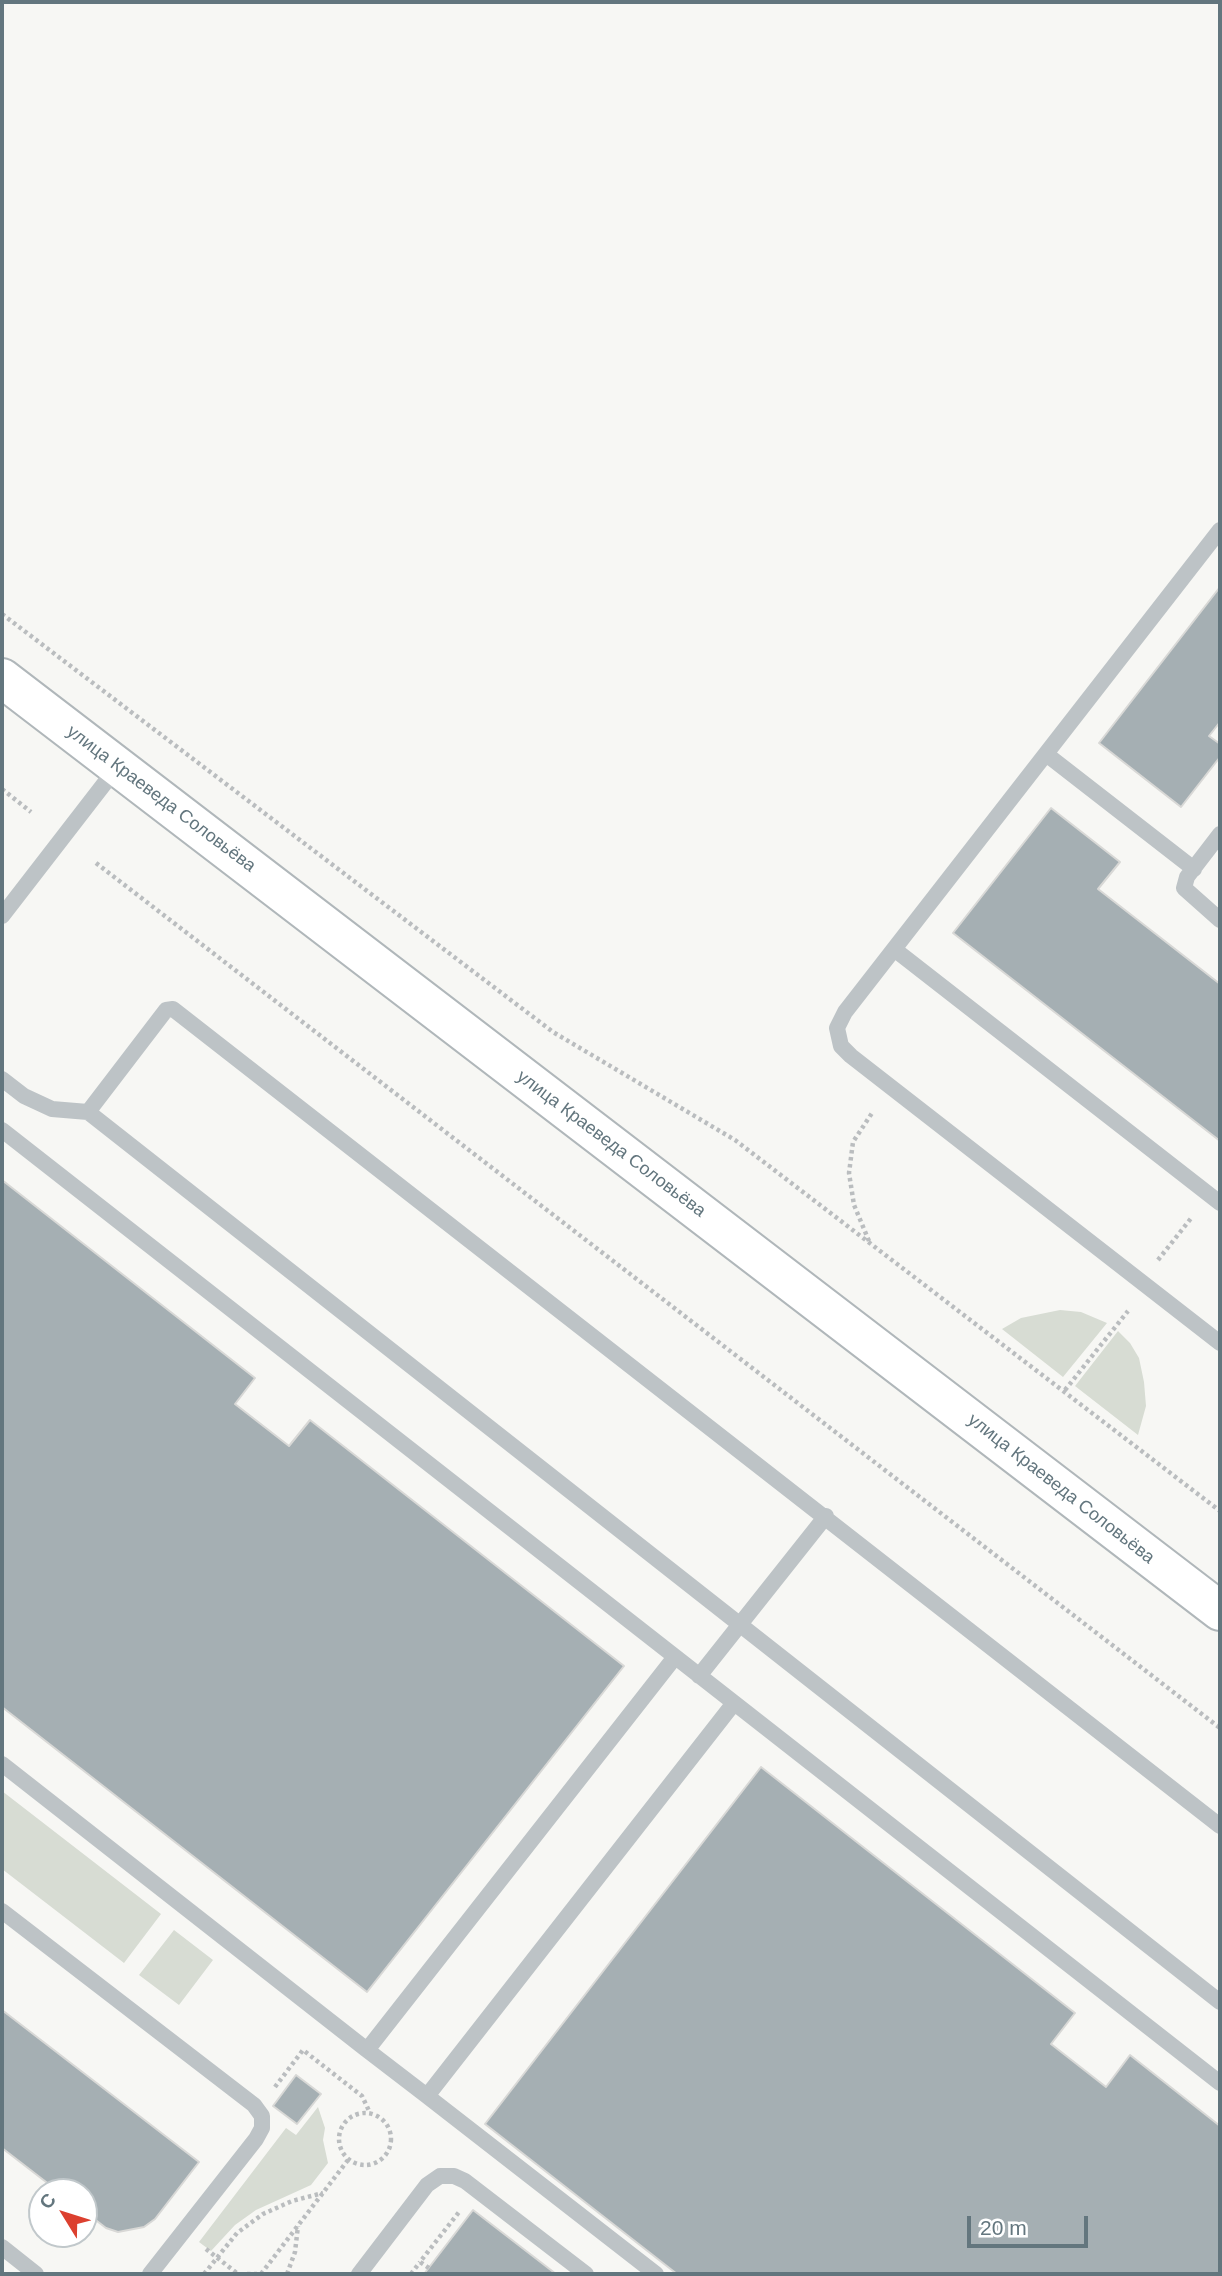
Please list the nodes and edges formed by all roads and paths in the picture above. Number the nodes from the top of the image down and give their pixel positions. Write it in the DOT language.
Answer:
graph roads {
  1 [pos="1220,530"];
  2 [pos="2,614"];
  3 [pos="2,678"];
  4 [pos="1046,754"];
  5 [pos="118,766"];
  6 [pos="2,789"];
  7 [pos="31,812"];
  8 [pos="1220,834"];
  9 [pos="96,863"];
  10 [pos="1194,869"];
  11 [pos="2,916"];
  12 [pos="1220,920"];
  13 [pos="894,949"];
  14 [pos="2,1079"];
  15 [pos="88,1111"];
  16 [pos="872,1112"];
  17 [pos="2,1130"];
  18 [pos="1220,1203"];
  19 [pos="1193,1215"];
  20 [pos="870,1242"];
  21 [pos="1156,1263"];
  22 [pos="1128,1311"];
  23 [pos="1220,1343"];
  24 [pos="1065,1390"];
  25 [pos="1220,1511"];
  26 [pos="826,1516"];
  27 [pos="1220,1611"];
  28 [pos="739,1624"];
  29 [pos="675,1657"];
  30 [pos="699,1676"];
  31 [pos="734,1703"];
  32 [pos="1220,1728"];
  33 [pos="2,1764"];
  34 [pos="1220,1826"];
  35 [pos="2,1911"];
  36 [pos="1220,2002"];
  37 [pos="367,2050"];
  38 [pos="1220,2083"];
  39 [pos="427,2096"];
  40 [pos="257,2110"];
  41 [pos="370,2113"];
  42 [pos="348,2160"];
  43 [pos="323,2193"];
  44 [pos="460,2210"];
  45 [pos="298,2225"];
  46 [pos="183,2232"];
  47 [pos="2,2247"];
  48 [pos="215,2256"];
  49 [pos="421,2262"];
  50 [pos="429,2268"];
  51 [pos="36,2274"];
  52 [pos="150,2274"];
  53 [pos="204,2274"];
  54 [pos="238,2274"];
  55 [pos="247,2274"];
  56 [pos="259,2274"];
  57 [pos="287,2274"];
  58 [pos="359,2274"];
  59 [pos="411,2274"];
  60 [pos="586,2274"];
  61 [pos="656,2274"];
  1 -- 4 [label="lane"];
  2 -- 20 [label="path"];
  3 -- 5 [label="main road, улица Краеведа Соловьёва"];
  4 -- 10 [label="lane"];
  4 -- 13 [label="lane"];
  5 -- 11 [label="lane"];
  5 -- 27 [label="main road, улица Краеведа Соловьёва"];
  6 -- 7 [label="path"];
  8 -- 10 [label="lane"];
  9 -- 32 [label="path"];
  10 -- 12 [label="lane"];
  13 -- 18 [label="lane"];
  13 -- 23 [label="lane"];
  14 -- 15 [label="lane"];
  15 -- 26 [label="lane"];
  15 -- 28 [label="lane"];
  16 -- 20 [label="path"];
  17 -- 29 [label="lane"];
  19 -- 21 [label="path"];
  20 -- 24 [label="path"];
  22 -- 24 [label="path"];
  24 -- 25 [label="path"];
  26 -- 28 [label="lane"];
  26 -- 34 [label="lane"];
  28 -- 30 [label="lane"];
  28 -- 36 [label="lane"];
  29 -- 30 [label="lane"];
  29 -- 37 [label="lane"];
  30 -- 31 [label="lane"];
  31 -- 38 [label="lane"];
  31 -- 39 [label="lane"];
  33 -- 37 [label="lane"];
  35 -- 40 [label="lane"];
  37 -- 39 [label="lane"];
  39 -- 61 [label="lane"];
  40 -- 41 [label="path"];
  40 -- 46 [label="lane"];
  41 -- 42 [label="path"];
  41 -- 42 [label="path"];
  42 -- 43 [label="path"];
  43 -- 45 [label="path"];
  43 -- 48 [label="path"];
  44 -- 49 [label="path"];
  45 -- 56 [label="path"];
  45 -- 57 [label="path"];
  46 -- 48 [label="path"];
  46 -- 52 [label="lane"];
  47 -- 51 [label="lane"];
  48 -- 53 [label="path"];
  48 -- 54 [label="path"];
  49 -- 50 [label="path"];
  49 -- 59 [label="path"];
  55 -- 56 [label="path"];
  58 -- 60 [label="lane"];
}
